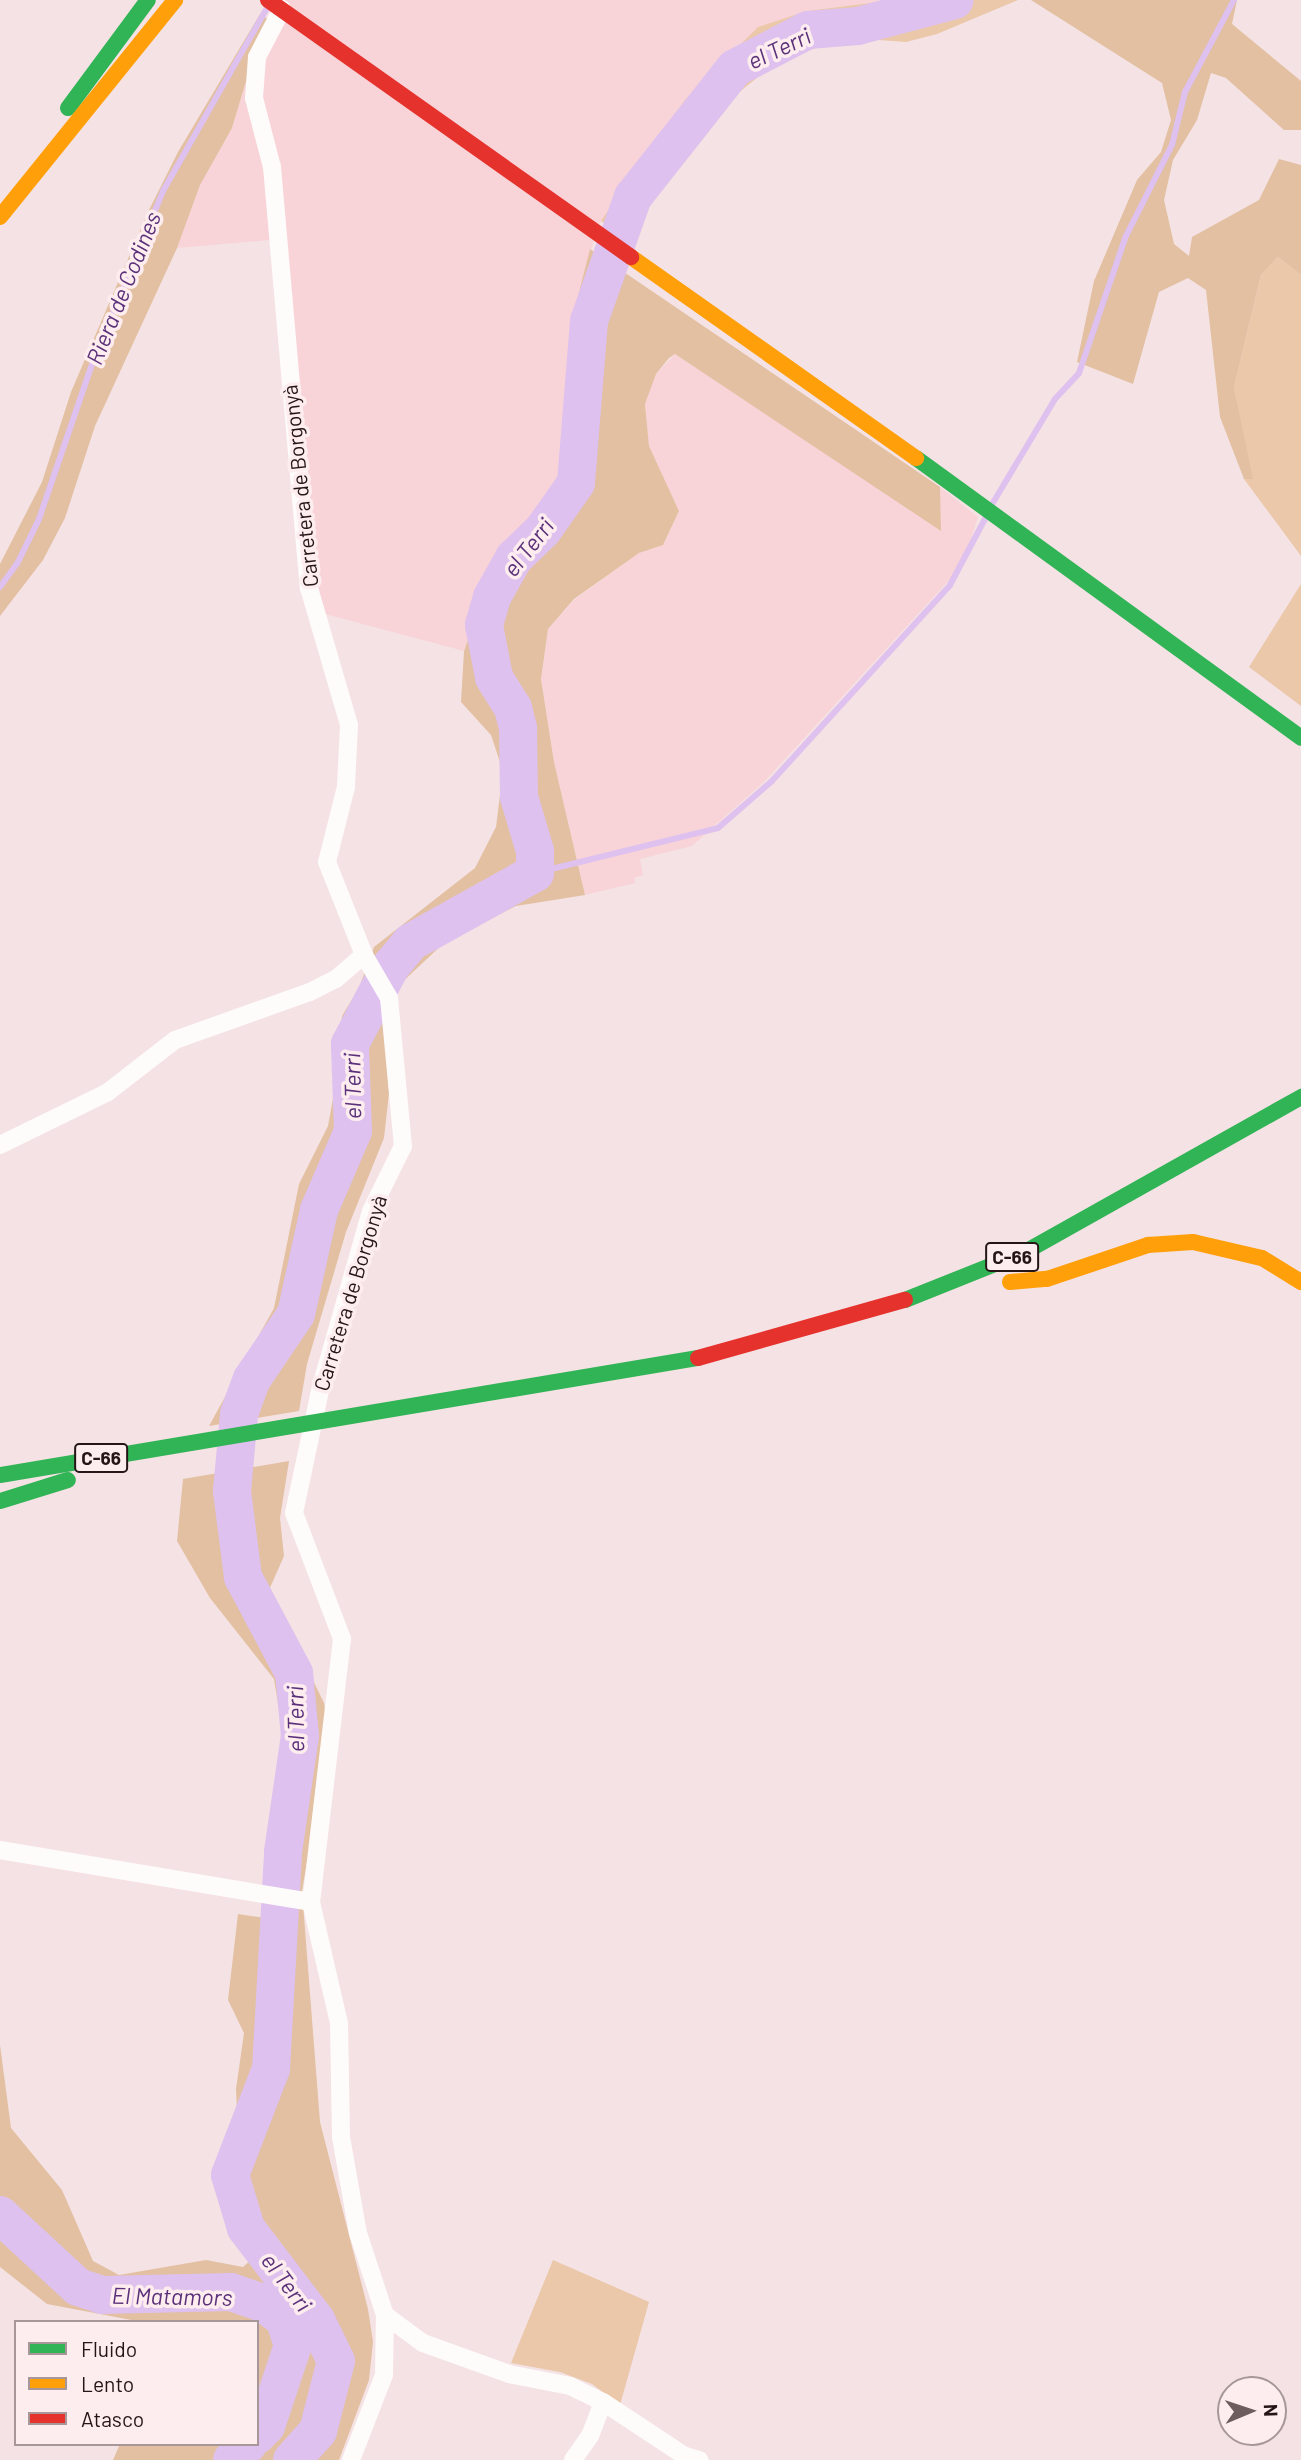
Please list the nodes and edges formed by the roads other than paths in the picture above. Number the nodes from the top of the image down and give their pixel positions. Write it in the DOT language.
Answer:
graph roads {
  1 [pos="148,0"];
  2 [pos="160,0"];
  3 [pos="175,0"];
  4 [pos="275,5"];
  5 [pos="89,79"];
  6 [pos="0,202"];
  7 [pos="0,217"];
  8 [pos="1301,738"];
  9 [pos="364,955"];
  10 [pos="1301,1097"];
  11 [pos="0,1145"];
  12 [pos="1073,1252"];
  13 [pos="1301,1282"];
  14 [pos="394,1427"];
  15 [pos="264,1449"];
  16 [pos="159,1466"];
  17 [pos="0,1475"];
  18 [pos="56,1482"];
  19 [pos="0,1489"];
  20 [pos="0,1500"];
  21 [pos="0,1850"];
  22 [pos="311,1902"];
  23 [pos="385,2315"];
  24 [pos="603,2402"];
  25 [pos="351,2460"];
  26 [pos="573,2460"];
  27 [pos="699,2460"];
  1 -- 5 [label="main road"];
  2 -- 5 [label="main road"];
  3 -- 7 [label="main road"];
  4 -- 8 [label="main road"];
  4 -- 9 [label="street, Carretera de Borgonyà"];
  5 -- 6 [label="main road"];
  9 -- 11 [label="street"];
  9 -- 22 [label="street, Carretera de Borgonyà"];
  10 -- 17 [label="main road, C-66"];
  12 -- 13 [label="main road, C-66"];
  14 -- 15 [label="main road"];
  16 -- 18 [label="main road"];
  18 -- 19 [label="main road, C-66"];
  18 -- 20 [label="main road"];
  21 -- 22 [label="street"];
  22 -- 23 [label="street, Carretera de Borgonyà"];
  23 -- 24 [label="street"];
  23 -- 25 [label="street, Carretera de Borgonyà"];
  24 -- 26 [label="street"];
  24 -- 27 [label="street"];
}
